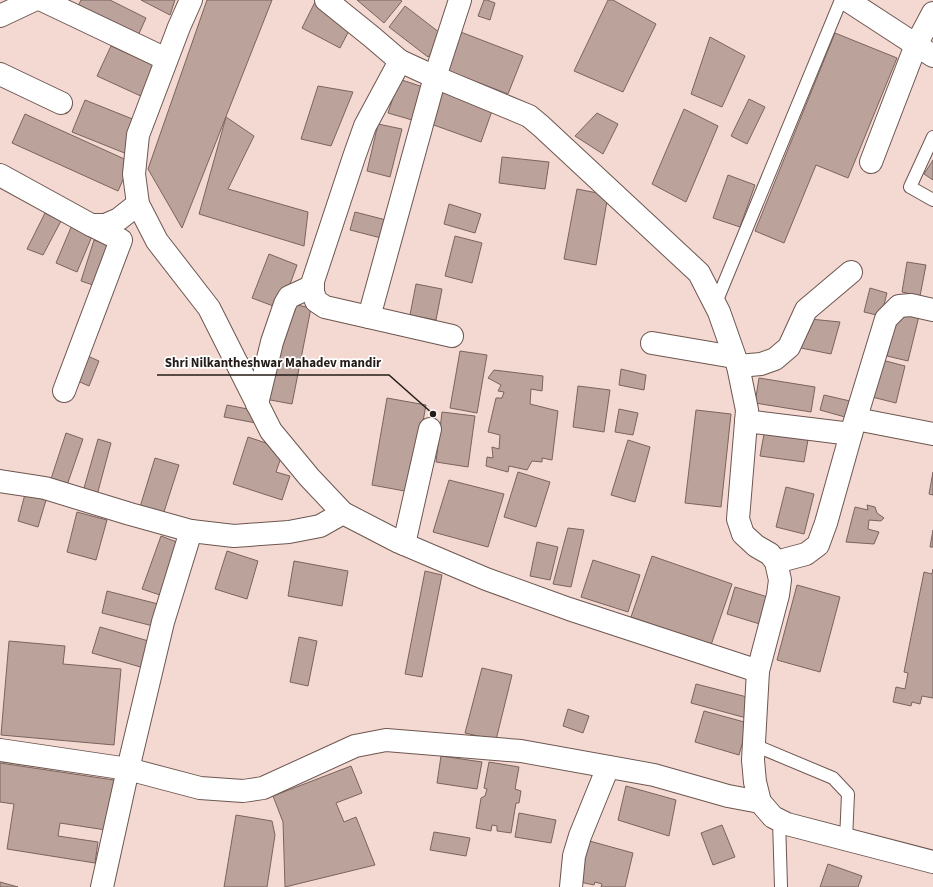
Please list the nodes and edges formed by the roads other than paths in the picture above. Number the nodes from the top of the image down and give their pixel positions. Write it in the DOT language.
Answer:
graph roads {
  1 [pos="34,0"];
  2 [pos="42,0"];
  3 [pos="191,0"];
  4 [pos="326,0"];
  5 [pos="460,0"];
  6 [pos="841,0"];
  7 [pos="846,0"];
  8 [pos="933,13"];
  9 [pos="0,16"];
  10 [pos="925,51"];
  11 [pos="166,59"];
  12 [pos="400,61"];
  13 [pos="0,74"];
  14 [pos="434,77"];
  15 [pos="61,103"];
  16 [pos="933,136"];
  17 [pos="870,162"];
  18 [pos="0,175"];
  19 [pos="933,200"];
  20 [pos="138,204"];
  21 [pos="91,225"];
  22 [pos="851,272"];
  23 [pos="313,286"];
  24 [pos="715,305"];
  25 [pos="933,310"];
  26 [pos="369,317"];
  27 [pos="452,336"];
  28 [pos="652,343"];
  29 [pos="736,361"];
  30 [pos="64,391"];
  31 [pos="257,404"];
  32 [pos="746,421"];
  33 [pos="853,427"];
  34 [pos="430,429"];
  35 [pos="933,434"];
  36 [pos="0,481"];
  37 [pos="343,513"];
  38 [pos="191,531"];
  39 [pos="404,544"];
  40 [pos="776,562"];
  41 [pos="758,671"];
  42 [pos="754,745"];
  43 [pos="0,750"];
  44 [pos="608,767"];
  45 [pos="128,769"];
  46 [pos="760,802"];
  47 [pos="779,820"];
  48 [pos="846,840"];
  49 [pos="933,862"];
  50 [pos="102,887"];
  51 [pos="571,887"];
  52 [pos="781,887"];
  1 -- 9 [label="street"];
  2 -- 11 [label="street"];
  3 -- 11 [label="street"];
  4 -- 12 [label="street"];
  5 -- 14 [label="street"];
  6 -- 24 [label="lane"];
  7 -- 10 [label="street"];
  8 -- 10 [label="street"];
  10 -- 17 [label="street"];
  11 -- 20 [label="street"];
  12 -- 14 [label="street"];
  12 -- 23 [label="street"];
  13 -- 15 [label="street"];
  14 -- 24 [label="street"];
  14 -- 26 [label="street"];
  16 -- 19 [label="lane"];
  18 -- 21 [label="street"];
  20 -- 21 [label="street"];
  20 -- 31 [label="street"];
  21 -- 30 [label="street"];
  22 -- 29 [label="street"];
  23 -- 26 [label="street"];
  23 -- 31 [label="street"];
  24 -- 29 [label="street"];
  25 -- 33 [label="street"];
  26 -- 27 [label="street"];
  28 -- 29 [label="street"];
  29 -- 32 [label="street"];
  31 -- 37 [label="street"];
  32 -- 33 [label="street"];
  32 -- 40 [label="street"];
  33 -- 35 [label="street"];
  33 -- 40 [label="street"];
  34 -- 39 [label="street"];
  36 -- 38 [label="street"];
  37 -- 38 [label="street"];
  37 -- 39 [label="street"];
  38 -- 45 [label="street"];
  39 -- 41 [label="street"];
  40 -- 41 [label="street"];
  41 -- 42 [label="street"];
  42 -- 46 [label="street"];
  42 -- 48 [label="lane"];
  43 -- 45 [label="street"];
  44 -- 45 [label="street"];
  44 -- 46 [label="street"];
  44 -- 51 [label="street"];
  45 -- 50 [label="street"];
  46 -- 47 [label="street"];
  47 -- 48 [label="street"];
  47 -- 52 [label="lane"];
  48 -- 49 [label="street"];
}
